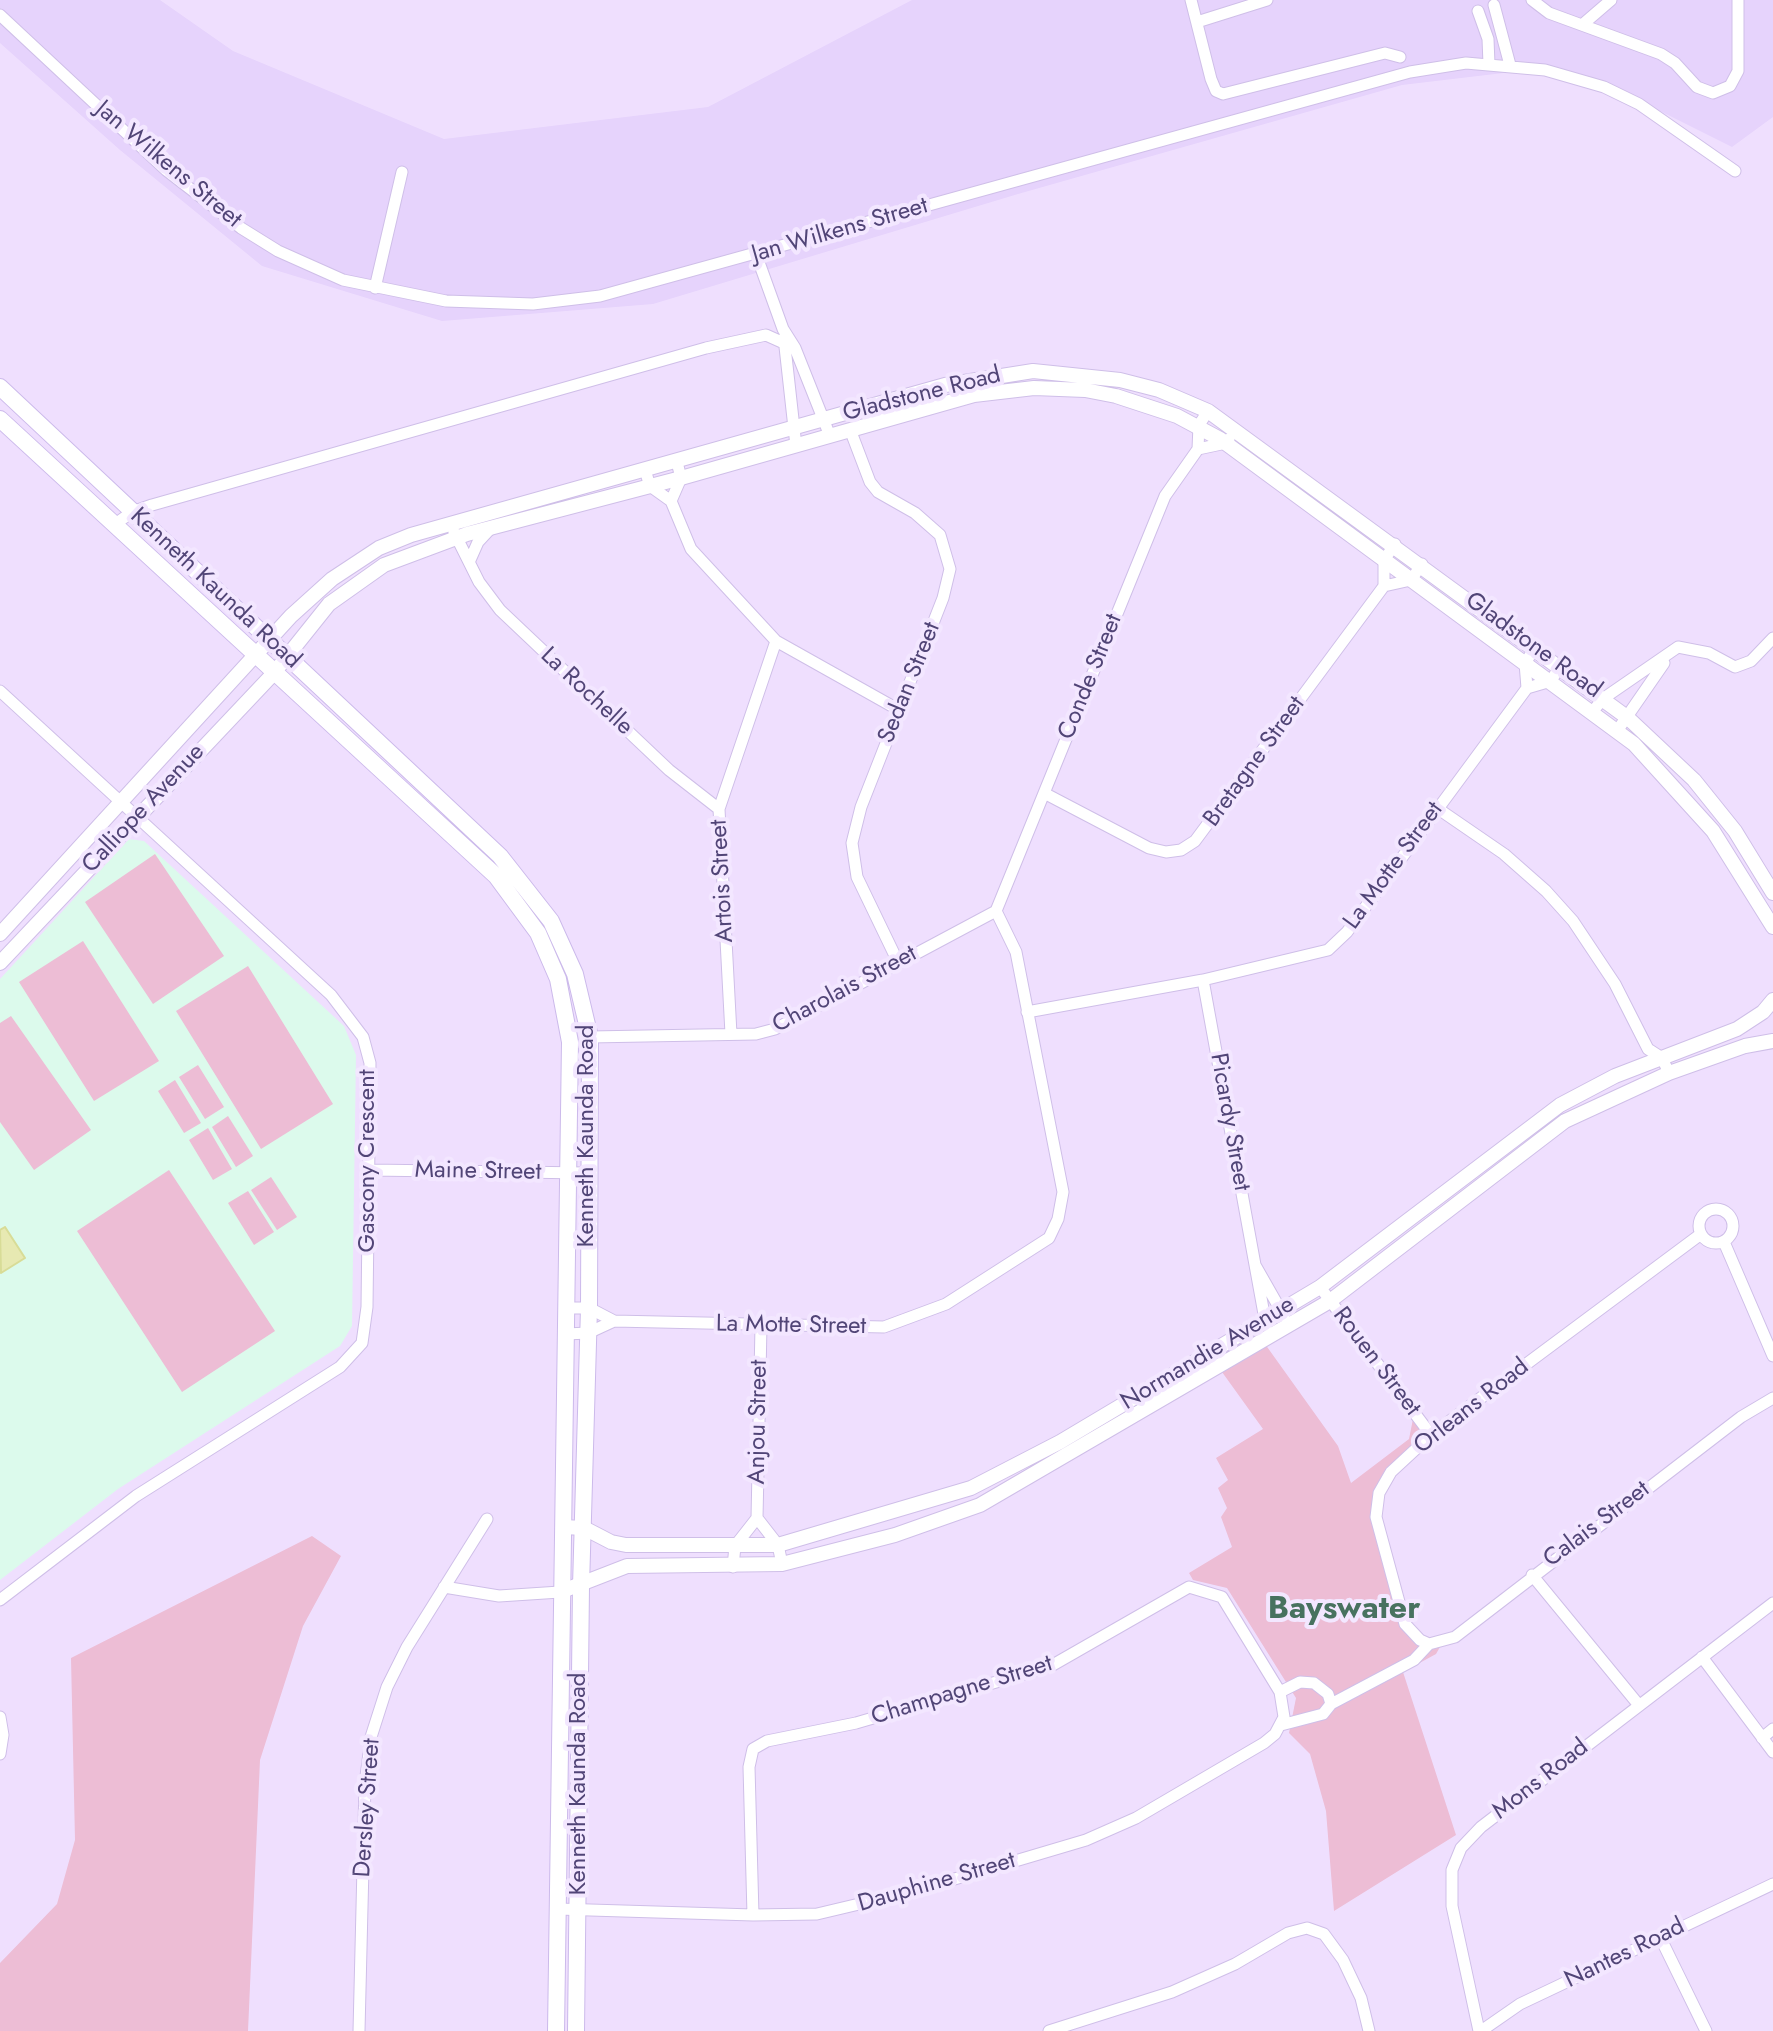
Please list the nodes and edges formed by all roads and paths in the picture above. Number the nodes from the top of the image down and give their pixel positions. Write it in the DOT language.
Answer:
graph roads {
  1 [pos="1191,0"];
  2 [pos="1267,0"];
  3 [pos="1532,0"];
  4 [pos="1611,0"];
  5 [pos="1738,0"];
  6 [pos="1494,3"];
  7 [pos="1477,6"];
  8 [pos="0,15"];
  9 [pos="1197,22"];
  10 [pos="1582,25"];
  11 [pos="1400,57"];
  12 [pos="1489,64"];
  13 [pos="1510,65"];
  14 [pos="1735,171"];
  15 [pos="402,172"];
  16 [pos="756,254"];
  17 [pos="375,288"];
  18 [pos="790,345"];
  19 [pos="0,387"];
  20 [pos="864,408"];
  21 [pos="1208,411"];
  22 [pos="825,418"];
  23 [pos="0,419"];
  24 [pos="1199,425"];
  25 [pos="869,426"];
  26 [pos="792,428"];
  27 [pos="1235,430"];
  28 [pos="851,432"];
  29 [pos="830,436"];
  30 [pos="1226,443"];
  31 [pos="796,446"];
  32 [pos="1198,449"];
  33 [pos="677,462"];
  34 [pos="645,470"];
  35 [pos="681,478"];
  36 [pos="650,486"];
  37 [pos="671,501"];
  38 [pos="132,512"];
  39 [pos="490,520"];
  40 [pos="114,525"];
  41 [pos="454,531"];
  42 [pos="1395,544"];
  43 [pos="470,560"];
  44 [pos="1384,560"];
  45 [pos="1422,564"];
  46 [pos="1411,580"];
  47 [pos="1384,586"];
  48 [pos="1773,638"];
  49 [pos="270,640"];
  50 [pos="776,641"];
  51 [pos="1535,648"];
  52 [pos="287,656"];
  53 [pos="1668,656"];
  54 [pos="255,658"];
  55 [pos="1525,663"];
  56 [pos="1560,666"];
  57 [pos="273,674"];
  58 [pos="1551,681"];
  59 [pos="1527,688"];
  60 [pos="0,691"];
  61 [pos="1604,698"];
  62 [pos="899,710"];
  63 [pos="1592,712"];
  64 [pos="1628,718"];
  65 [pos="1617,731"];
  66 [pos="1044,793"];
  67 [pos="120,803"];
  68 [pos="1437,808"];
  69 [pos="719,809"];
  70 [pos="455,814"];
  71 [pos="136,817"];
  72 [pos="443,829"];
  73 [pos="1773,893"];
  74 [pos="996,911"];
  75 [pos="2,927"];
  76 [pos="1773,927"];
  77 [pos="23,939"];
  78 [pos="898,962"];
  79 [pos="0,963"];
  80 [pos="1203,980"];
  81 [pos="1773,1000"];
  82 [pos="1027,1012"];
  83 [pos="731,1034"];
  84 [pos="590,1037"];
  85 [pos="1773,1041"];
  86 [pos="1648,1049"];
  87 [pos="1662,1058"];
  88 [pos="1643,1066"];
  89 [pos="1669,1073"];
  90 [pos="1648,1081"];
  91 [pos="370,1170"];
  92 [pos="567,1173"];
  93 [pos="587,1173"];
  94 [pos="1701,1234"];
  95 [pos="1724,1242"];
  96 [pos="1255,1264"];
  97 [pos="1320,1287"];
  98 [pos="1330,1301"];
  99 [pos="566,1308"];
  100 [pos="589,1308"];
  101 [pos="1282,1312"];
  102 [pos="614,1321"];
  103 [pos="1265,1322"];
  104 [pos="761,1326"];
  105 [pos="1290,1326"];
  106 [pos="588,1333"];
  107 [pos="566,1334"];
  108 [pos="1272,1336"];
  109 [pos="1773,1356"];
  110 [pos="1773,1398"];
  111 [pos="566,1404"];
  112 [pos="587,1404"];
  113 [pos="1431,1435"];
  114 [pos="934,1501"];
  115 [pos="757,1518"];
  116 [pos="487,1519"];
  117 [pos="940,1520"];
  118 [pos="563,1527"];
  119 [pos="584,1528"];
  120 [pos="778,1545"];
  121 [pos="735,1546"];
  122 [pos="782,1564"];
  123 [pos="733,1567"];
  124 [pos="1532,1575"];
  125 [pos="581,1586"];
  126 [pos="444,1587"];
  127 [pos="560,1592"];
  128 [pos="0,1600"];
  129 [pos="1773,1603"];
  130 [pos="1425,1642"];
  131 [pos="1702,1657"];
  132 [pos="1280,1692"];
  133 [pos="1331,1704"];
  134 [pos="1638,1704"];
  135 [pos="0,1717"];
  136 [pos="1281,1725"];
  137 [pos="1773,1729"];
  138 [pos="1762,1738"];
  139 [pos="1773,1752"];
  140 [pos="0,1754"];
  141 [pos="1773,1884"];
  142 [pos="558,1909"];
  143 [pos="578,1911"];
  144 [pos="753,1915"];
  145 [pos="1660,1937"];
  146 [pos="359,2031"];
  147 [pos="556,2031"];
  148 [pos="576,2031"];
  149 [pos="1049,2031"];
  150 [pos="1369,2031"];
  151 [pos="1480,2031"];
  152 [pos="1706,2031"];
  1 -- 9 [label="street"];
  2 -- 9 [label="street"];
  3 -- 10 [label="street"];
  4 -- 10 [label="street"];
  5 -- 10 [label="street"];
  6 -- 7 [label="street"];
  6 -- 13 [label="street"];
  7 -- 12 [label="street"];
  8 -- 17 [label="street, Jan Wilkens Street"];
  9 -- 11 [label="street"];
  12 -- 13 [label="street, Jan Wilkens Street"];
  12 -- 16 [label="street, Jan Wilkens Street"];
  13 -- 14 [label="street, Jan Wilkens Street"];
  15 -- 17 [label="street"];
  16 -- 17 [label="street, Jan Wilkens Street"];
  16 -- 18 [label="street"];
  18 -- 22 [label="street"];
  18 -- 26 [label="street"];
  18 -- 38 [label="street"];
  19 -- 38 [label="main road, Kenneth Kaunda Road"];
  20 -- 21 [label="street, Gladstone Road"];
  20 -- 22 [label="street, Gladstone Road"];
  20 -- 25 [label="street"];
  21 -- 24 [label="street"];
  21 -- 27 [label="street, Gladstone Road"];
  22 -- 26 [label="street, Gladstone Road"];
  22 -- 29 [label="street"];
  23 -- 40 [label="main road, Kenneth Kaunda Road"];
  24 -- 25 [label="street, Gladstone Road"];
  24 -- 30 [label="street, Gladstone Road"];
  24 -- 32 [label="street"];
  25 -- 28 [label="street, Gladstone Road"];
  26 -- 31 [label="street"];
  26 -- 33 [label="street, Gladstone Road"];
  27 -- 30 [label="street"];
  27 -- 42 [label="street, Gladstone Road"];
  28 -- 29 [label="street, Gladstone Road"];
  28 -- 62 [label="street, Sedan Street"];
  29 -- 31 [label="street, Gladstone Road"];
  30 -- 32 [label="street"];
  30 -- 44 [label="street, Gladstone Road"];
  31 -- 35 [label="street, Gladstone Road"];
  32 -- 66 [label="street, Conde Street"];
  33 -- 34 [label="street, Gladstone Road"];
  33 -- 35 [label="street"];
  34 -- 36 [label="street"];
  34 -- 39 [label="street, Gladstone Road"];
  35 -- 36 [label="street, Gladstone Road"];
  35 -- 37 [label="street"];
  36 -- 37 [label="street"];
  36 -- 39 [label="street, Gladstone Road"];
  37 -- 50 [label="street"];
  38 -- 40 [label="street"];
  38 -- 49 [label="main road, Kenneth Kaunda Road"];
  39 -- 41 [label="street, Gladstone Road"];
  39 -- 43 [label="street"];
  40 -- 54 [label="main road, Kenneth Kaunda Road"];
  41 -- 43 [label="street, La Rochelle"];
  41 -- 49 [label="street, Gladstone Road"];
  41 -- 52 [label="street, Gladstone Road"];
  42 -- 44 [label="street"];
  42 -- 45 [label="street, Gladstone Road"];
  43 -- 69 [label="street, La Rochelle"];
  44 -- 46 [label="street, Gladstone Road"];
  44 -- 47 [label="street"];
  45 -- 46 [label="street"];
  45 -- 51 [label="street, Gladstone Road"];
  46 -- 47 [label="street"];
  46 -- 55 [label="street, Gladstone Road"];
  47 -- 66 [label="street, Bretagne Street"];
  48 -- 53 [label="street"];
  49 -- 52 [label="main road, Kenneth Kaunda Road"];
  49 -- 54 [label="street, Calliope Avenue"];
  50 -- 62 [label="street"];
  50 -- 69 [label="street, Artois Street"];
  51 -- 55 [label="street"];
  51 -- 56 [label="street, Gladstone Road"];
  52 -- 57 [label="street, Calliope Avenue"];
  52 -- 70 [label="main road, Kenneth Kaunda Road"];
  53 -- 61 [label="street"];
  53 -- 64 [label="street"];
  54 -- 57 [label="main road, Kenneth Kaunda Road"];
  54 -- 67 [label="street, Calliope Avenue"];
  55 -- 58 [label="street, Gladstone Road"];
  55 -- 59 [label="street"];
  56 -- 58 [label="street"];
  56 -- 61 [label="street, Gladstone Road"];
  57 -- 71 [label="street, Calliope Avenue"];
  57 -- 72 [label="main road, Kenneth Kaunda Road"];
  58 -- 59 [label="street"];
  58 -- 63 [label="street, Gladstone Road"];
  59 -- 68 [label="street, La Motte Street"];
  60 -- 67 [label="street, Gascony Crescent"];
  61 -- 63 [label="street"];
  61 -- 64 [label="street, Gladstone Road"];
  62 -- 78 [label="street, Sedan Street"];
  63 -- 65 [label="street, Gladstone Road"];
  64 -- 65 [label="street"];
  64 -- 73 [label="street, Gladstone Road"];
  65 -- 76 [label="street, Gladstone Road"];
  66 -- 74 [label="street, Conde Street"];
  67 -- 71 [label="street, Gascony Crescent"];
  67 -- 75 [label="street, Calliope Avenue"];
  68 -- 80 [label="street, La Motte Street"];
  68 -- 86 [label="street"];
  69 -- 83 [label="street, Artois Street"];
  70 -- 72 [label="main road"];
  70 -- 84 [label="main road, Kenneth Kaunda Road"];
  71 -- 77 [label="street, Calliope Avenue"];
  71 -- 91 [label="street, Gascony Crescent"];
  72 -- 92 [label="main road, Kenneth Kaunda Road"];
  74 -- 78 [label="street, Charolais Street"];
  74 -- 82 [label="street, La Motte Street"];
  75 -- 77 [label="street"];
  77 -- 79 [label="street, Calliope Avenue"];
  78 -- 83 [label="street, Charolais Street"];
  80 -- 82 [label="street, La Motte Street"];
  80 -- 96 [label="street, Picardy Street"];
  81 -- 87 [label="street, Normandie Avenue"];
  82 -- 104 [label="street, La Motte Street"];
  83 -- 84 [label="street, Charolais Street"];
  84 -- 93 [label="main road, Kenneth Kaunda Road"];
  85 -- 89 [label="street, Normandie Avenue"];
  86 -- 87 [label="street"];
  86 -- 88 [label="street"];
  87 -- 88 [label="street, Normandie Avenue"];
  87 -- 89 [label="street"];
  88 -- 90 [label="street"];
  88 -- 97 [label="street, Normandie Avenue"];
  89 -- 90 [label="street, Normandie Avenue"];
  90 -- 98 [label="street, Normandie Avenue"];
  91 -- 92 [label="street, Maine Street"];
  91 -- 128 [label="street, Gascony Crescent"];
  92 -- 93 [label="street, Maine Street"];
  92 -- 99 [label="main road, Kenneth Kaunda Road"];
  93 -- 100 [label="main road, Kenneth Kaunda Road"];
  94 -- 95 [label="street"];
  94 -- 95 [label="street"];
  94 -- 113 [label="street, Orleans Road"];
  95 -- 109 [label="street"];
  96 -- 101 [label="street, Picardy Street"];
  96 -- 103 [label="street, Picardy Street"];
  97 -- 98 [label="street, Rouen Street"];
  97 -- 101 [label="street, Normandie Avenue"];
  98 -- 105 [label="street, Normandie Avenue"];
  98 -- 113 [label="street, Rouen Street"];
  99 -- 100 [label="street, La Motte Street"];
  99 -- 107 [label="main road, Kenneth Kaunda Road"];
  100 -- 102 [label="street, La Motte Street"];
  100 -- 106 [label="main road, Kenneth Kaunda Road"];
  101 -- 103 [label="street, Normandie Avenue"];
  101 -- 105 [label="street, Picardy Street"];
  102 -- 104 [label="street, La Motte Street"];
  102 -- 106 [label="street, La Motte Street"];
  103 -- 108 [label="street, Picardy Street"];
  103 -- 114 [label="street, Normandie Avenue"];
  104 -- 115 [label="street, Anjou Street"];
  105 -- 108 [label="street, Normandie Avenue"];
  106 -- 107 [label="street, La Motte Street"];
  106 -- 112 [label="main road, Kenneth Kaunda Road"];
  107 -- 111 [label="main road, Kenneth Kaunda Road"];
  108 -- 117 [label="street, Normandie Avenue"];
  110 -- 124 [label="street, Calais Street"];
  111 -- 112 [label="main road"];
  111 -- 118 [label="main road, Kenneth Kaunda Road"];
  112 -- 119 [label="main road, Kenneth Kaunda Road"];
  113 -- 130 [label="street, Orleans Road"];
  114 -- 117 [label="street"];
  114 -- 120 [label="street, Normandie Avenue"];
  115 -- 120 [label="street, Anjou Street"];
  115 -- 121 [label="street, Anjou Street"];
  116 -- 126 [label="street, Dersley Street"];
  117 -- 122 [label="street, Normandie Avenue"];
  118 -- 119 [label="street"];
  118 -- 127 [label="main road, Kenneth Kaunda Road"];
  119 -- 121 [label="street, Normandie Avenue"];
  119 -- 125 [label="main road, Kenneth Kaunda Road"];
  120 -- 121 [label="street, Normandie Avenue"];
  120 -- 122 [label="street, Anjou Street"];
  121 -- 123 [label="street"];
  122 -- 123 [label="street, Normandie Avenue"];
  123 -- 125 [label="street, Normandie Avenue"];
  124 -- 130 [label="street, Calais Street"];
  124 -- 134 [label="street"];
  125 -- 127 [label="street, Normandie Avenue"];
  125 -- 143 [label="main road, Kenneth Kaunda Road"];
  126 -- 127 [label="street"];
  126 -- 146 [label="street, Dersley Street"];
  127 -- 142 [label="main road, Kenneth Kaunda Road"];
  129 -- 131 [label="street, Mons Road"];
  130 -- 133 [label="street, Calais Street"];
  131 -- 134 [label="street, Mons Road"];
  131 -- 138 [label="street"];
  132 -- 133 [label="street"];
  132 -- 136 [label="street, Champagne Street"];
  132 -- 144 [label="street, Champagne Street"];
  133 -- 136 [label="street, Calais Street"];
  134 -- 151 [label="street, Mons Road"];
  135 -- 140 [label="street"];
  136 -- 144 [label="street, Dauphine Street"];
  137 -- 138 [label="street"];
  138 -- 139 [label="street"];
  141 -- 145 [label="street, Nantes Road"];
  142 -- 143 [label="street, Dauphine Street"];
  142 -- 147 [label="main road, Kenneth Kaunda Road"];
  143 -- 144 [label="street, Dauphine Street"];
  143 -- 148 [label="main road, Kenneth Kaunda Road"];
  145 -- 151 [label="street, Nantes Road"];
  145 -- 152 [label="street"];
  149 -- 150 [label="street"];
}
